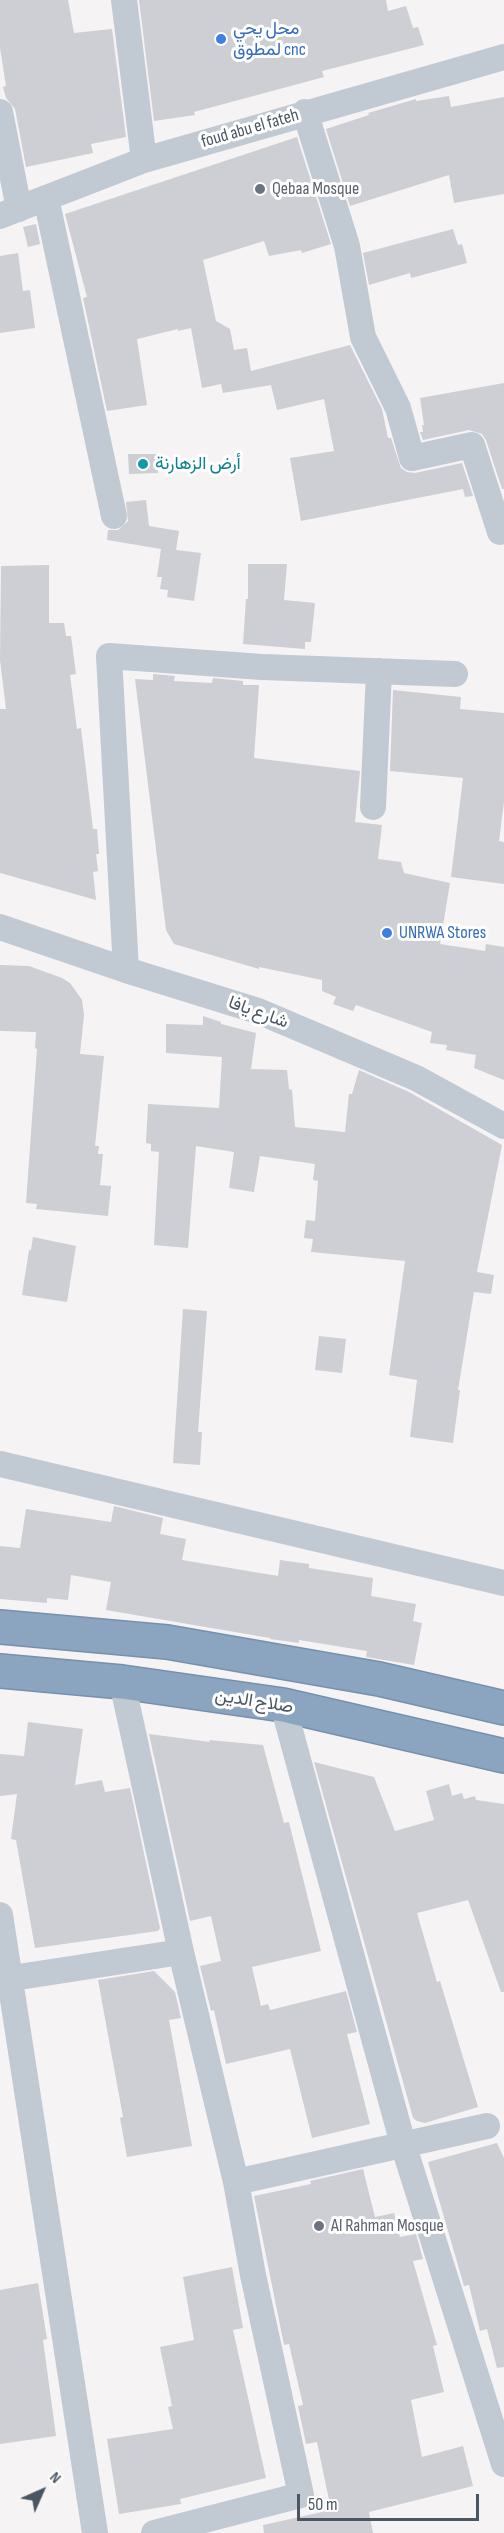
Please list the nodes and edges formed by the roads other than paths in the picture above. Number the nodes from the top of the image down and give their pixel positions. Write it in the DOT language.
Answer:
graph roads {
  1 [pos="124,0"];
  2 [pos="504,57"];
  3 [pos="0,112"];
  4 [pos="305,112"];
  5 [pos="144,160"];
  6 [pos="46,198"];
  7 [pos="10,212"];
  8 [pos="114,516"];
  9 [pos="500,532"];
  10 [pos="379,671"];
  11 [pos="455,674"];
  12 [pos="373,807"];
  13 [pos="0,927"];
  14 [pos="126,970"];
  15 [pos="504,1126"];
  16 [pos="0,1464"];
  17 [pos="504,1583"];
  18 [pos="0,1627"];
  19 [pos="0,1671"];
  20 [pos="122,1682"];
  21 [pos="284,1705"];
  22 [pos="504,1708"];
  23 [pos="504,1756"];
  24 [pos="0,1915"];
  25 [pos="181,1952"];
  26 [pos="4,1979"];
  27 [pos="487,2126"];
  28 [pos="403,2144"];
  29 [pos="236,2181"];
  30 [pos="504,2464"];
  31 [pos="95,2533"];
  32 [pos="154,2533"];
  1 -- 5 [label="street"];
  2 -- 4 [label="street, foud abu el fateh"];
  3 -- 7 [label="street"];
  4 -- 5 [label="street, foud abu el fateh"];
  4 -- 9 [label="street"];
  5 -- 6 [label="street, foud abu el fateh"];
  6 -- 7 [label="street, foud abu el fateh"];
  6 -- 8 [label="street"];
  10 -- 11 [label="street"];
  10 -- 12 [label="street"];
  10 -- 14 [label="street"];
  13 -- 14 [label="street, شارع يافا"];
  14 -- 15 [label="street, شارع يافا"];
  16 -- 17 [label="street"];
  18 -- 22 [label="highway"];
  19 -- 20 [label="highway, صلاح الدين"];
  20 -- 21 [label="highway, صلاح الدين"];
  20 -- 25 [label="street"];
  21 -- 23 [label="highway, صلاح الدين"];
  21 -- 28 [label="street"];
  24 -- 26 [label="street"];
  25 -- 26 [label="street"];
  25 -- 29 [label="street"];
  26 -- 31 [label="street"];
  27 -- 28 [label="street"];
  28 -- 29 [label="street"];
  28 -- 30 [label="street"];
  29 -- 32 [label="street"];
}
